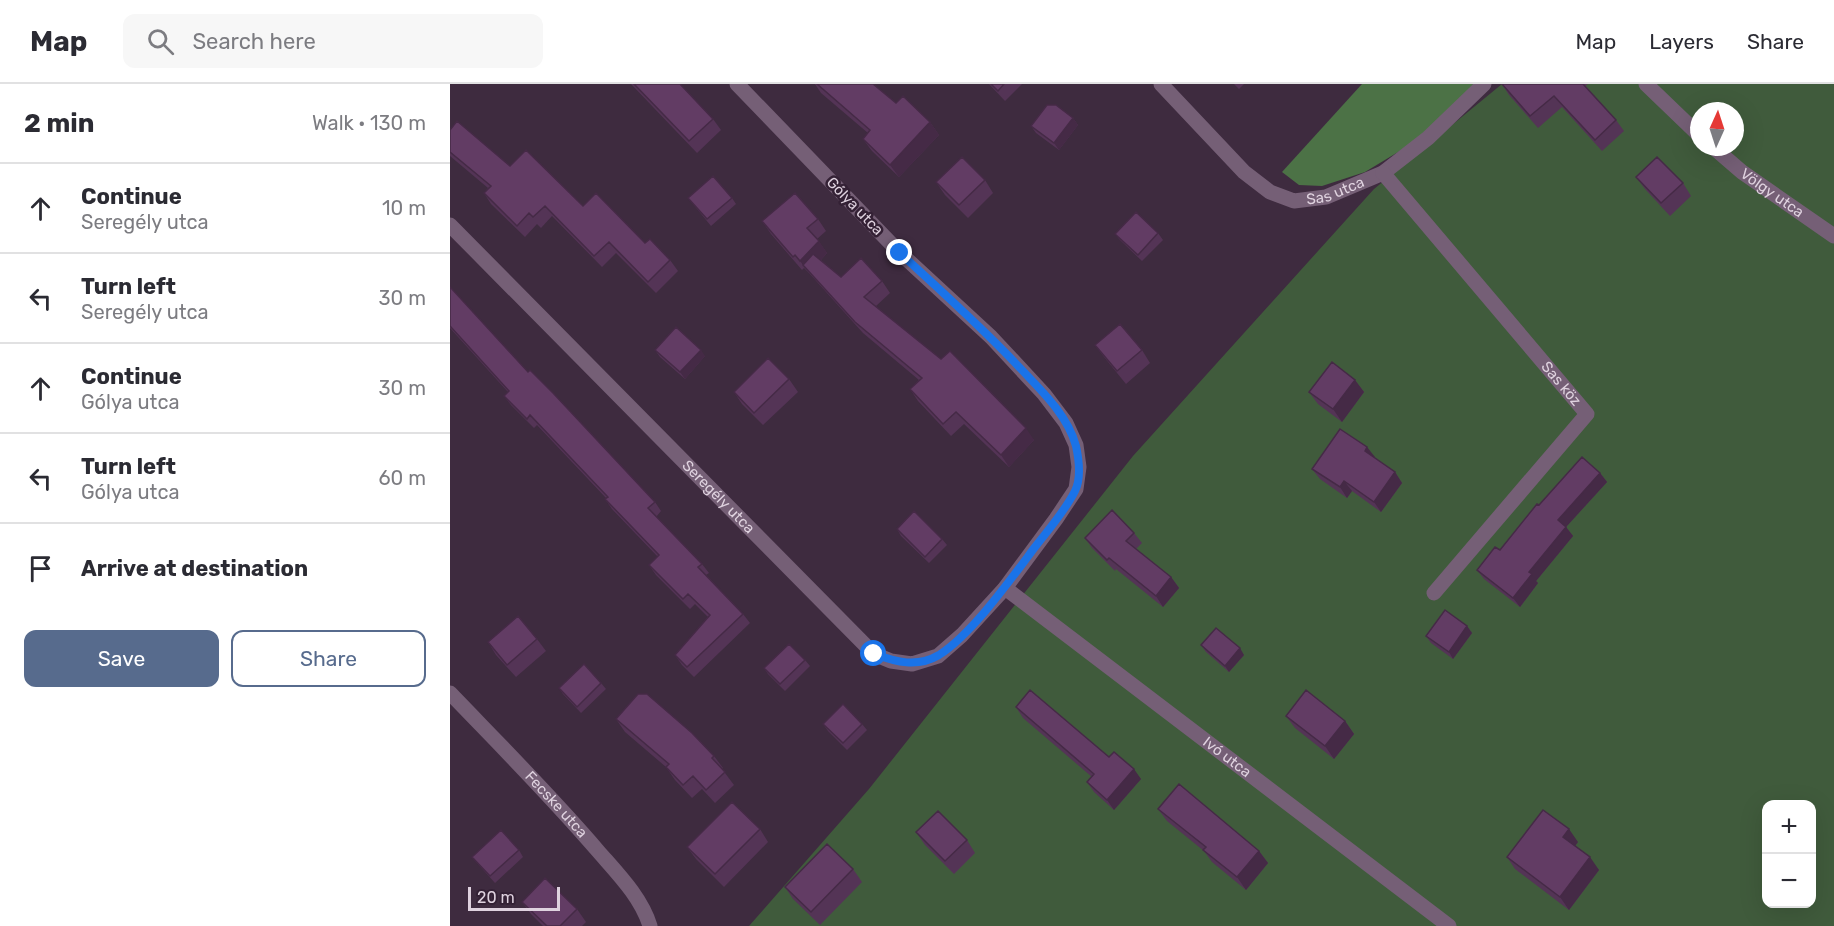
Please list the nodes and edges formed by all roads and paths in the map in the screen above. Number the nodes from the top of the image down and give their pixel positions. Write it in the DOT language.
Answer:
graph roads {
  1 [pos="737,84"];
  2 [pos="1161,84"];
  3 [pos="1484,84"];
  4 [pos="1646,84"];
  5 [pos="1690,126"];
  6 [pos="1723,156"];
  7 [pos="1383,173"];
  8 [pos="450,225"];
  9 [pos="1834,236"];
  10 [pos="1005,588"];
  11 [pos="1434,593"];
  12 [pos="450,693"];
  13 [pos="650,926"];
  14 [pos="1449,926"];
  1 -- 10 [label="street, Gólya utca"];
  2 -- 7 [label="street, Sas utca"];
  3 -- 7 [label="street, Sas utca"];
  4 -- 5 [label="street"];
  6 -- 9 [label="street, Völgy utca"];
  7 -- 11 [label="street, Sas köz"];
  8 -- 10 [label="street, Seregély utca"];
  10 -- 14 [label="street, Ivó utca"];
  12 -- 13 [label="street, Fecske utca"];
}
